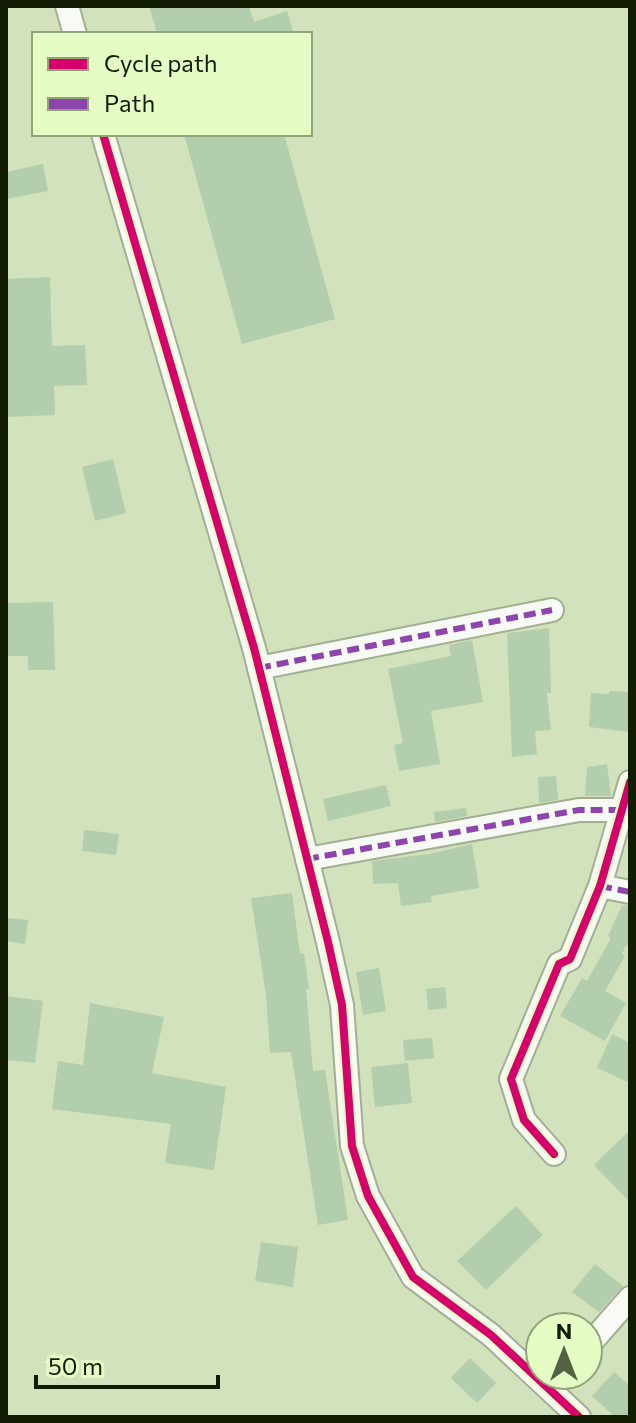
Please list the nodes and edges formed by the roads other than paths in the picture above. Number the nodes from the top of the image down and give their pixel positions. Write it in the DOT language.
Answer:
graph roads {
  1 [pos="67,6"];
  2 [pos="74,32"];
  3 [pos="104,136"];
  4 [pos="552,610"];
  5 [pos="259,668"];
  6 [pos="630,782"];
  7 [pos="622,810"];
  8 [pos="307,859"];
  9 [pos="600,886"];
  10 [pos="630,892"];
  11 [pos="554,1154"];
  12 [pos="630,1298"];
  13 [pos="604,1328"];
  14 [pos="524,1359"];
  15 [pos="562,1391"];
  16 [pos="579,1417"];
  1 -- 2 [label="street"];
  3 -- 5 [label="street"];
  4 -- 5 [label="street"];
  5 -- 8 [label="street"];
  6 -- 7 [label="street"];
  7 -- 8 [label="street"];
  7 -- 9 [label="street"];
  8 -- 14 [label="street"];
  9 -- 10 [label="street"];
  9 -- 11 [label="street"];
  12 -- 13 [label="street"];
  15 -- 16 [label="street"];
}
